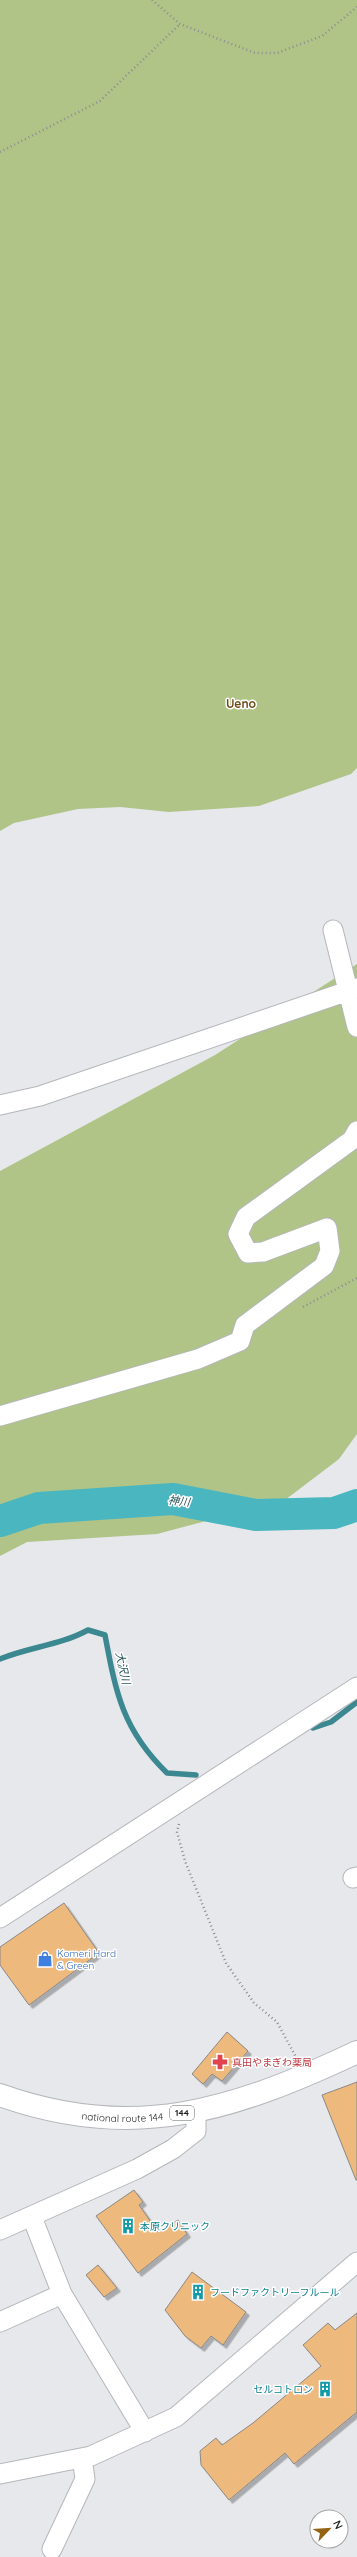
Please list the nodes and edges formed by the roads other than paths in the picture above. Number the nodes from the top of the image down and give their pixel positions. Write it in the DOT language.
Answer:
graph roads {
  1 [pos="333,930"];
  2 [pos="352,990"];
  3 [pos="357,1027"];
  4 [pos="0,1105"];
  5 [pos="357,1131"];
  6 [pos="0,1416"];
  7 [pos="357,1687"];
  8 [pos="0,1918"];
  9 [pos="357,2052"];
  10 [pos="0,2095"];
  11 [pos="196,2111"];
  12 [pos="32,2217"];
  13 [pos="0,2230"];
  14 [pos="357,2262"];
  15 [pos="62,2294"];
  16 [pos="0,2322"];
  17 [pos="145,2432"];
  18 [pos="82,2458"];
  19 [pos="0,2474"];
  20 [pos="52,2548"];
  1 -- 2 [label="street"];
  2 -- 3 [label="street"];
  2 -- 4 [label="street"];
  5 -- 6 [label="street"];
  7 -- 8 [label="street"];
  9 -- 11 [label="highway, national route 144 / 144"];
  10 -- 11 [label="highway, national route 144 / 144"];
  11 -- 12 [label="street"];
  12 -- 13 [label="street"];
  12 -- 15 [label="street"];
  14 -- 17 [label="street"];
  15 -- 16 [label="street"];
  15 -- 17 [label="street"];
  17 -- 18 [label="street"];
  18 -- 19 [label="street"];
  18 -- 20 [label="street"];
}
